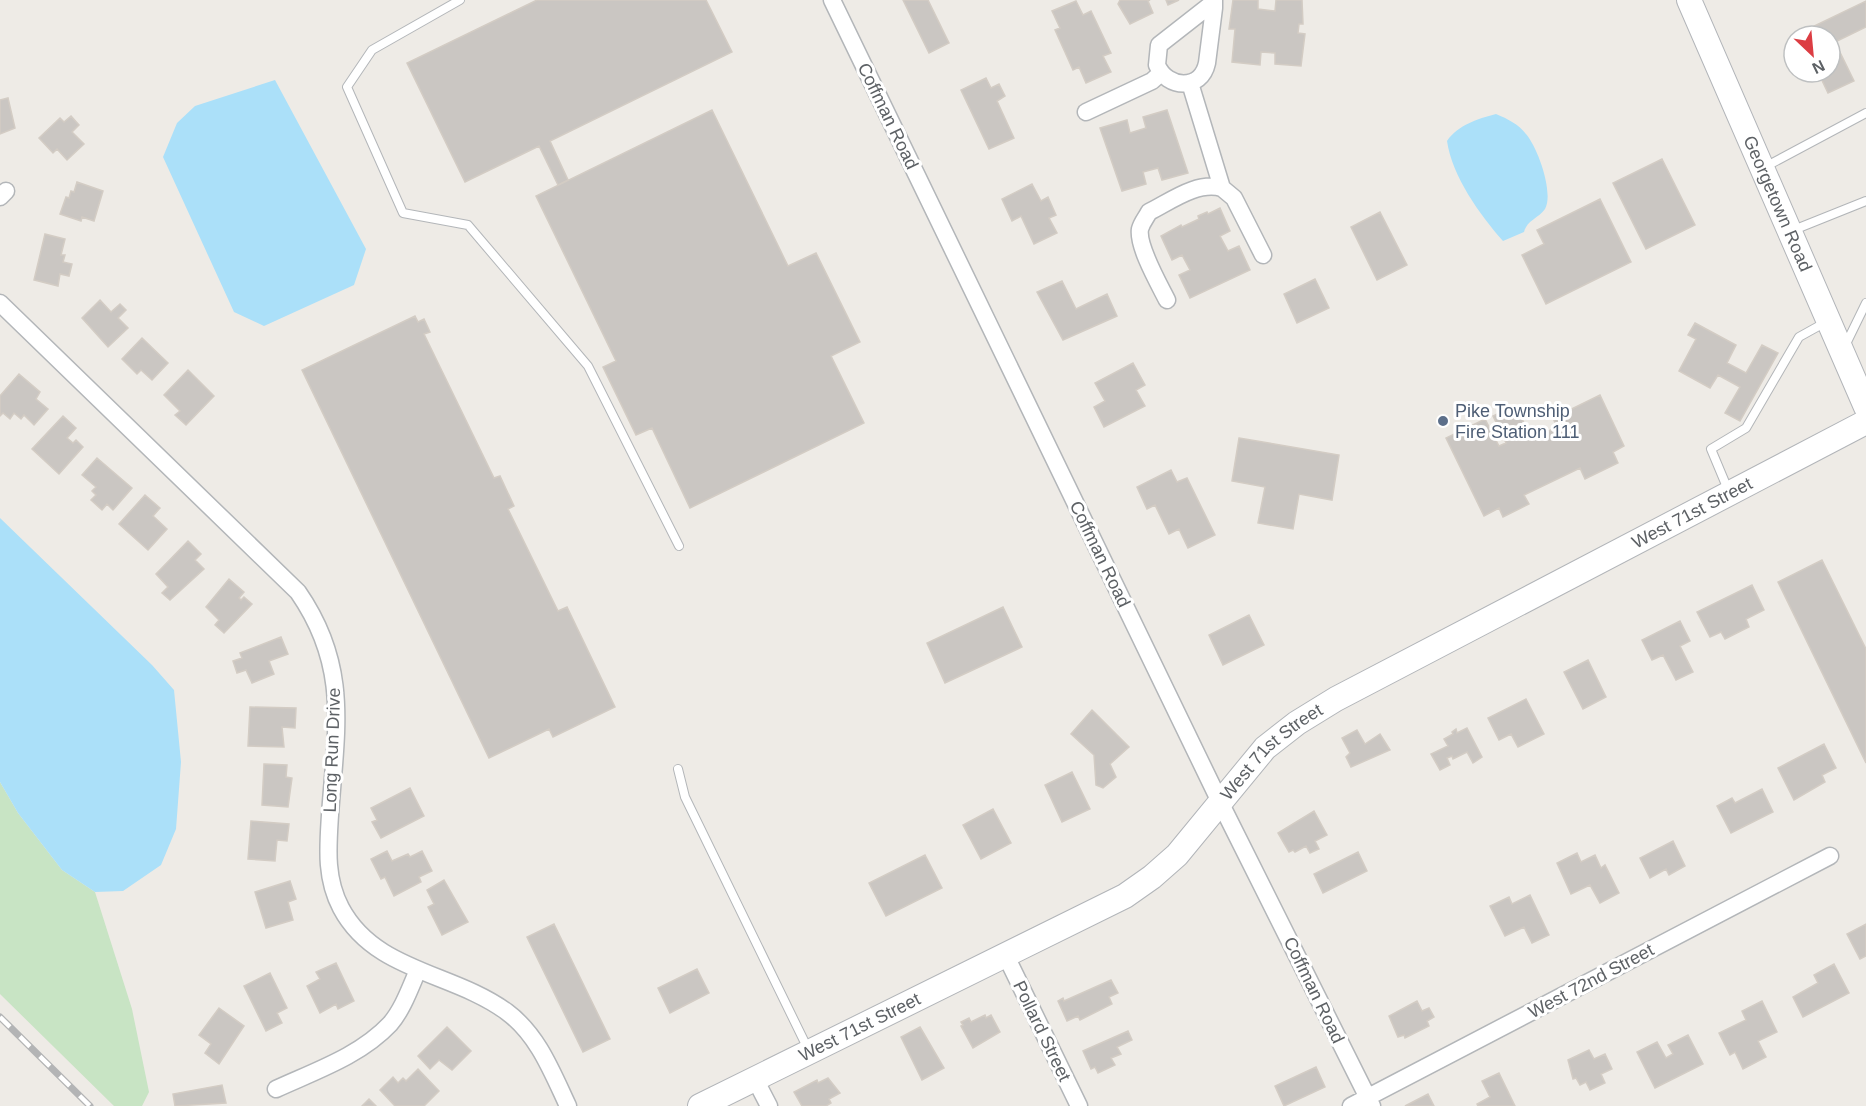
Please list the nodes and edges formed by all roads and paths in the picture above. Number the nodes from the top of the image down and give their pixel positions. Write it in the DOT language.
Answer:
graph roads {
  1 [pos="460,0"];
  2 [pos="832,0"];
  3 [pos="1689,0"];
  4 [pos="1214,1"];
  5 [pos="1161,73"];
  6 [pos="1190,83"];
  7 [pos="1086,112"];
  8 [pos="1866,114"];
  9 [pos="1763,168"];
  10 [pos="1222,188"];
  11 [pos="1866,201"];
  12 [pos="1790,231"];
  13 [pos="1263,255"];
  14 [pos="1167,300"];
  15 [pos="0,303"];
  16 [pos="1866,303"];
  17 [pos="1829,320"];
  18 [pos="1843,351"];
  19 [pos="1866,408"];
  20 [pos="1866,422"];
  21 [pos="1729,493"];
  22 [pos="679,546"];
  23 [pos="678,769"];
  24 [pos="1220,802"];
  25 [pos="1830,856"];
  26 [pos="1006,956"];
  27 [pos="418,970"];
  28 [pos="809,1052"];
  29 [pos="755,1079"];
  30 [pos="276,1089"];
  31 [pos="1370,1102"];
  32 [pos="568,1106"];
  33 [pos="700,1106"];
  34 [pos="769,1106"];
  35 [pos="1079,1106"];
  36 [pos="1351,1106"];
  1 -- 22 [label="lane"];
  2 -- 24 [label="street, Coffman Road"];
  3 -- 9 [label="main road, Georgetown Road"];
  4 -- 5 [label="street"];
  4 -- 6 [label="street"];
  5 -- 6 [label="street"];
  5 -- 7 [label="street"];
  6 -- 10 [label="street"];
  8 -- 9 [label="lane"];
  9 -- 12 [label="main road, Georgetown Road"];
  10 -- 13 [label="street"];
  10 -- 14 [label="street"];
  11 -- 12 [label="lane"];
  12 -- 17 [label="main road, Georgetown Road"];
  15 -- 27 [label="street, Long Run Drive"];
  16 -- 18 [label="lane"];
  17 -- 18 [label="main road, Georgetown Road"];
  17 -- 21 [label="lane"];
  18 -- 19 [label="main road, Georgetown Road"];
  20 -- 21 [label="main road, West 71st Street"];
  21 -- 24 [label="main road, West 71st Street"];
  23 -- 28 [label="lane"];
  24 -- 26 [label="main road, West 71st Street"];
  24 -- 31 [label="street, Coffman Road"];
  25 -- 31 [label="street, West 72nd Street"];
  26 -- 28 [label="main road, West 71st Street"];
  26 -- 35 [label="street, Pollard Street"];
  27 -- 30 [label="street"];
  27 -- 32 [label="street, Long Run Drive"];
  28 -- 29 [label="main road, West 71st Street"];
  29 -- 33 [label="main road, West 71st Street"];
  29 -- 34 [label="street"];
  31 -- 36 [label="street, West 72nd Street"];
}
